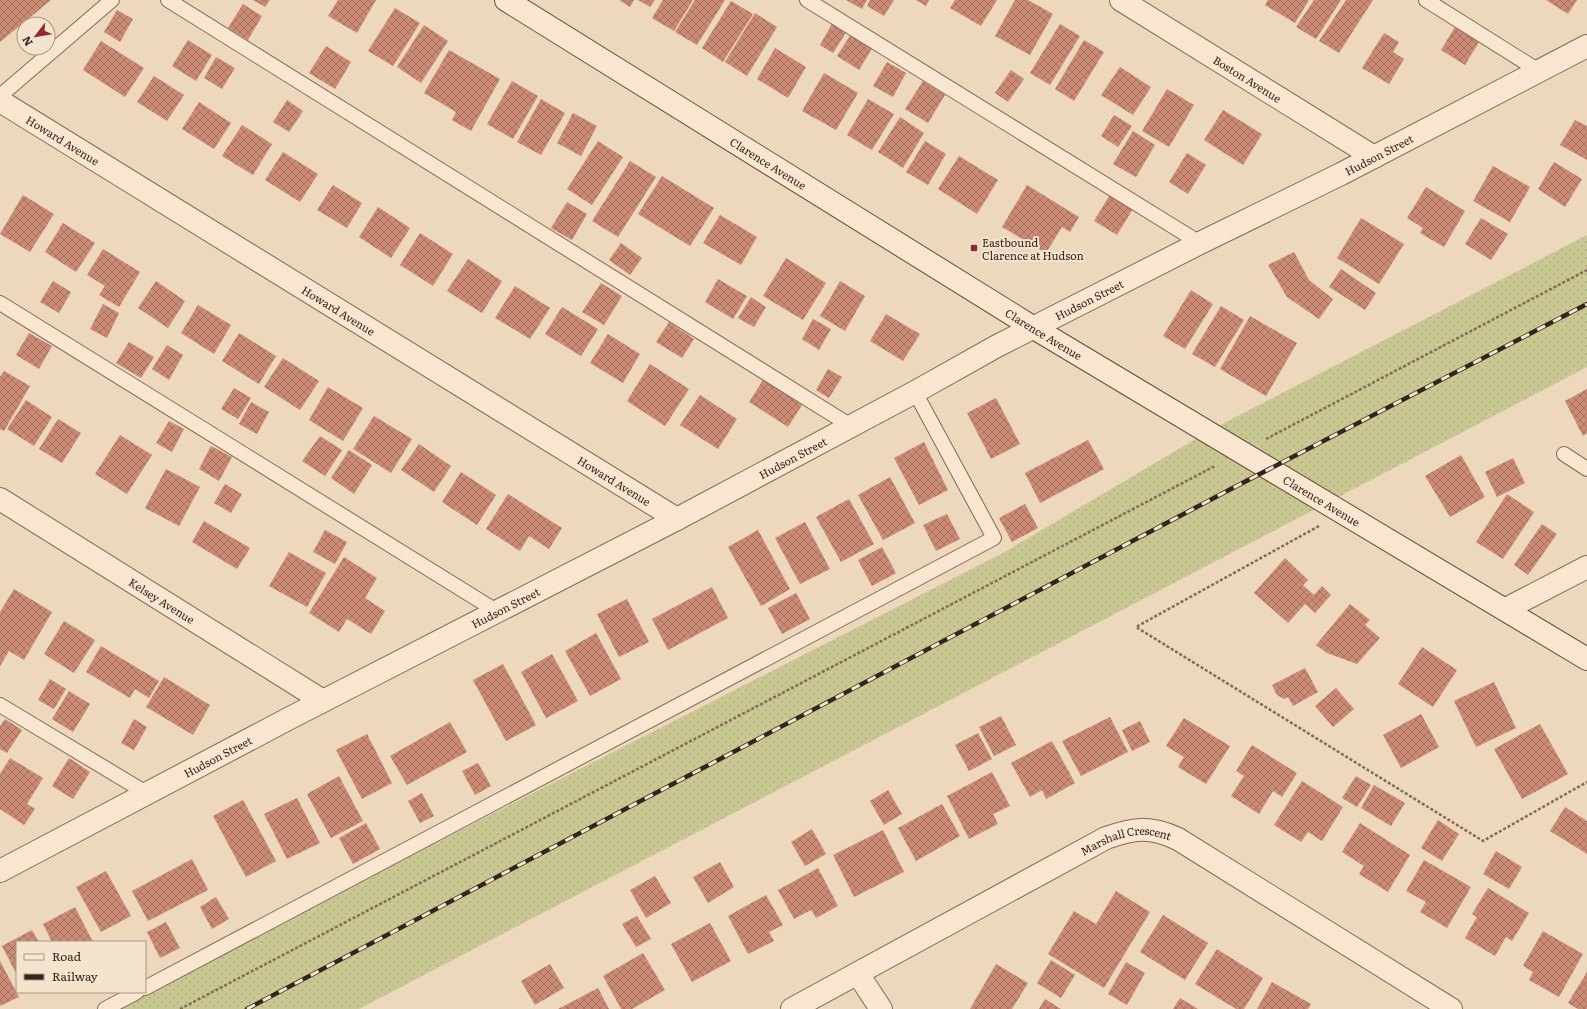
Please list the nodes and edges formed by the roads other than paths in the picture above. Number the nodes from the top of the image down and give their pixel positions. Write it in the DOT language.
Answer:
graph roads {
  1 [pos="112,0"];
  2 [pos="168,0"];
  3 [pos="506,0"];
  4 [pos="807,0"];
  5 [pos="1121,0"];
  6 [pos="1426,0"];
  7 [pos="1587,46"];
  8 [pos="1539,71"];
  9 [pos="0,96"];
  10 [pos="0,101"];
  11 [pos="1374,157"];
  12 [pos="1200,243"];
  13 [pos="0,303"];
  14 [pos="1034,328"];
  15 [pos="915,392"];
  16 [pos="851,426"];
  17 [pos="1564,454"];
  18 [pos="1587,469"];
  19 [pos="0,499"];
  20 [pos="677,519"];
  21 [pos="1587,567"];
  22 [pos="1506,609"];
  23 [pos="498,612"];
  24 [pos="1587,659"];
  25 [pos="323,701"];
  26 [pos="0,705"];
  27 [pos="148,794"];
  28 [pos="0,872"];
  29 [pos="858,974"];
  30 [pos="146,987"];
  31 [pos="135,993"];
  32 [pos="105,1009"];
  33 [pos="792,1009"];
  34 [pos="881,1009"];
  35 [pos="1451,1009"];
  1 -- 9 [label="lane"];
  2 -- 16 [label="lane"];
  3 -- 14 [label="street, Clarence Avenue"];
  4 -- 12 [label="lane"];
  5 -- 11 [label="street, Boston Avenue"];
  6 -- 8 [label="lane"];
  7 -- 8 [label="street, Hudson Street"];
  8 -- 11 [label="street, Hudson Street"];
  10 -- 20 [label="street, Howard Avenue"];
  11 -- 12 [label="street, Hudson Street"];
  12 -- 14 [label="street, Hudson Street"];
  13 -- 23 [label="lane"];
  14 -- 15 [label="street, Hudson Street"];
  14 -- 22 [label="street, Clarence Avenue"];
  15 -- 16 [label="street, Hudson Street"];
  15 -- 30 [label="lane"];
  16 -- 20 [label="street, Hudson Street"];
  17 -- 18 [label="lane"];
  19 -- 25 [label="street, Kelsey Avenue"];
  20 -- 23 [label="street, Hudson Street"];
  21 -- 22 [label="street"];
  22 -- 24 [label="street, Clarence Avenue"];
  23 -- 25 [label="street, Hudson Street"];
  25 -- 27 [label="street, Hudson Street"];
  26 -- 27 [label="lane"];
  27 -- 28 [label="street, Hudson Street"];
  29 -- 33 [label="street, Marshall Crescent"];
  29 -- 34 [label="street"];
  29 -- 35 [label="street, Marshall Crescent"];
  31 -- 32 [label="lane"];
}
